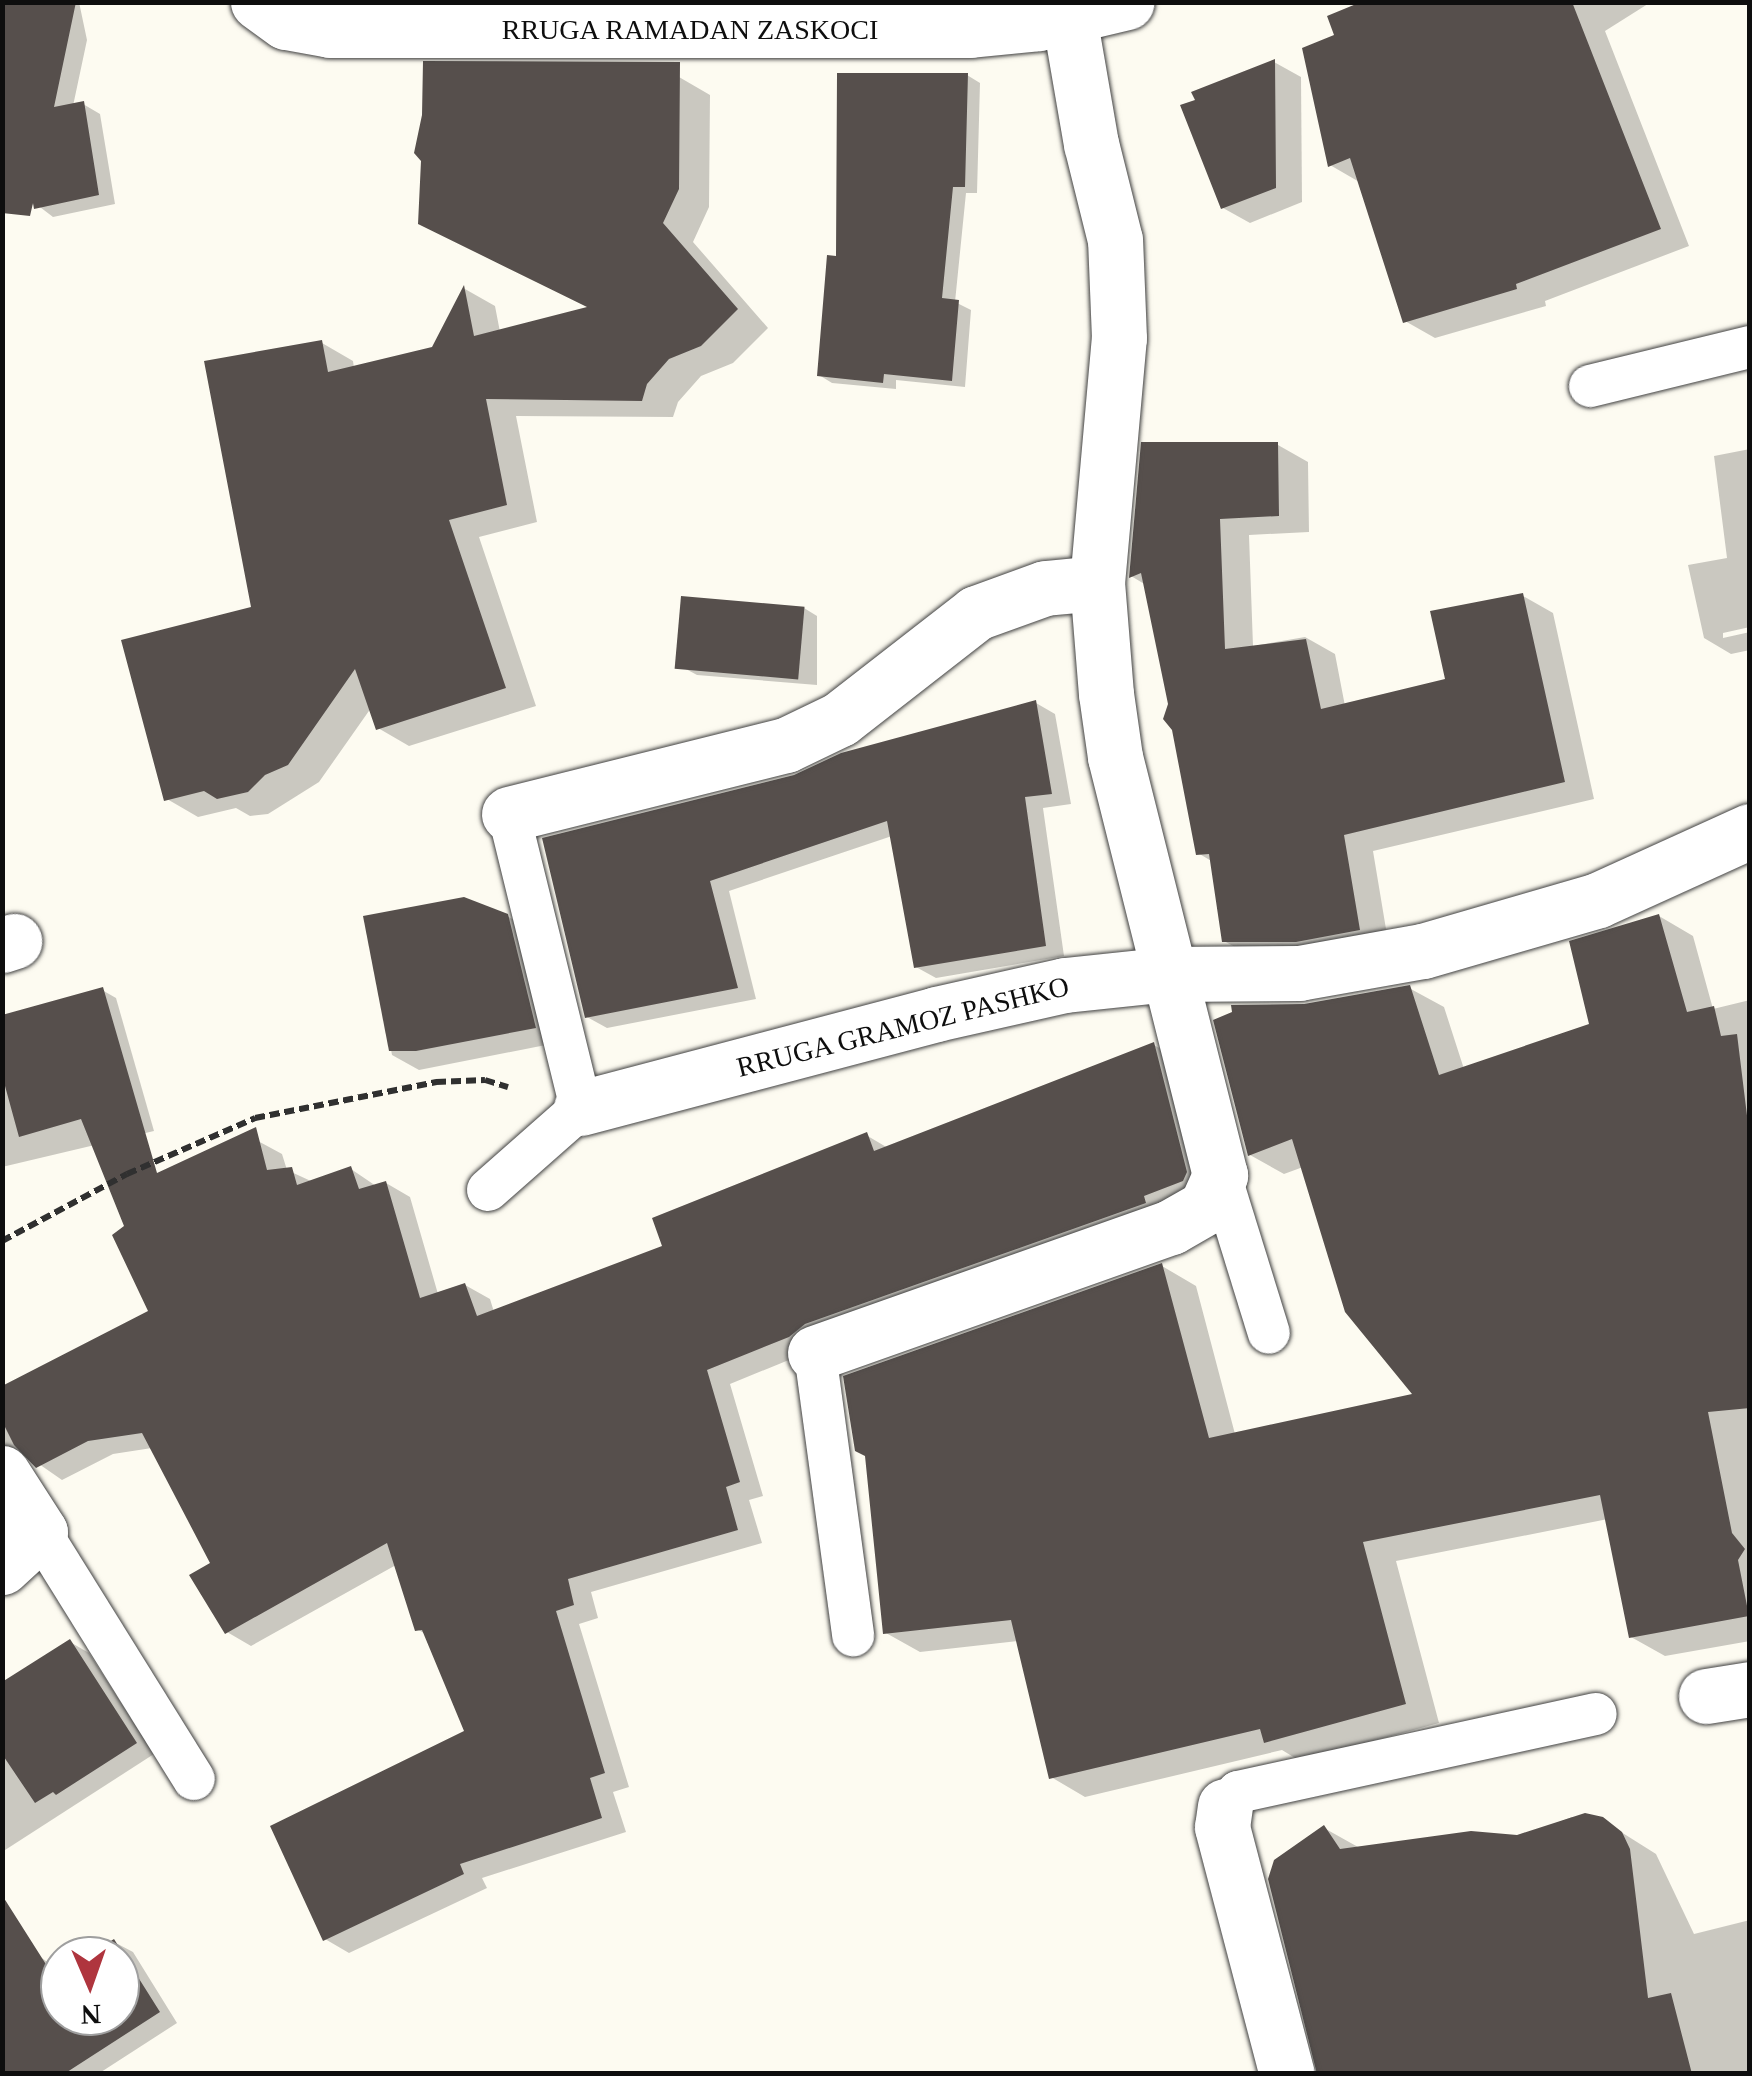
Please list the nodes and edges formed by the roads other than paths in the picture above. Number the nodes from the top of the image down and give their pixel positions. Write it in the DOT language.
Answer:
graph roads {
  1 [pos="258,2"];
  2 [pos="1127,2"];
  3 [pos="1070,17"];
  4 [pos="1750,347"];
  5 [pos="1590,386"];
  6 [pos="1097,582"];
  7 [pos="509,814"];
  8 [pos="1750,831"];
  9 [pos="1169,974"];
  10 [pos="581,1108"];
  11 [pos="1220,1175"];
  12 [pos="488,1190"];
  13 [pos="1269,1333"];
  14 [pos="815,1353"];
  15 [pos="2,1473"];
  16 [pos="21,1549"];
  17 [pos="852,1636"];
  18 [pos="1596,1714"];
  19 [pos="194,1779"];
  20 [pos="1224,1806"];
  21 [pos="1287,2074"];
  1 -- 3 [label="street, RRUGA RAMADAN ZASKOCI"];
  2 -- 3 [label="street, RRUGA RAMADAN ZASKOCI"];
  3 -- 6 [label="street"];
  4 -- 5 [label="lane"];
  6 -- 7 [label="street"];
  6 -- 9 [label="street"];
  7 -- 10 [label="lane"];
  8 -- 9 [label="street, RRUGA GRAMOZ PASHKO"];
  9 -- 10 [label="street, RRUGA GRAMOZ PASHKO"];
  9 -- 11 [label="street"];
  10 -- 12 [label="lane, RRUGA GRAMOZ PASHKO"];
  11 -- 13 [label="lane"];
  11 -- 14 [label="street"];
  14 -- 17 [label="lane"];
  15 -- 16 [label="street"];
  16 -- 19 [label="lane"];
  18 -- 20 [label="lane"];
  20 -- 21 [label="street"];
}
